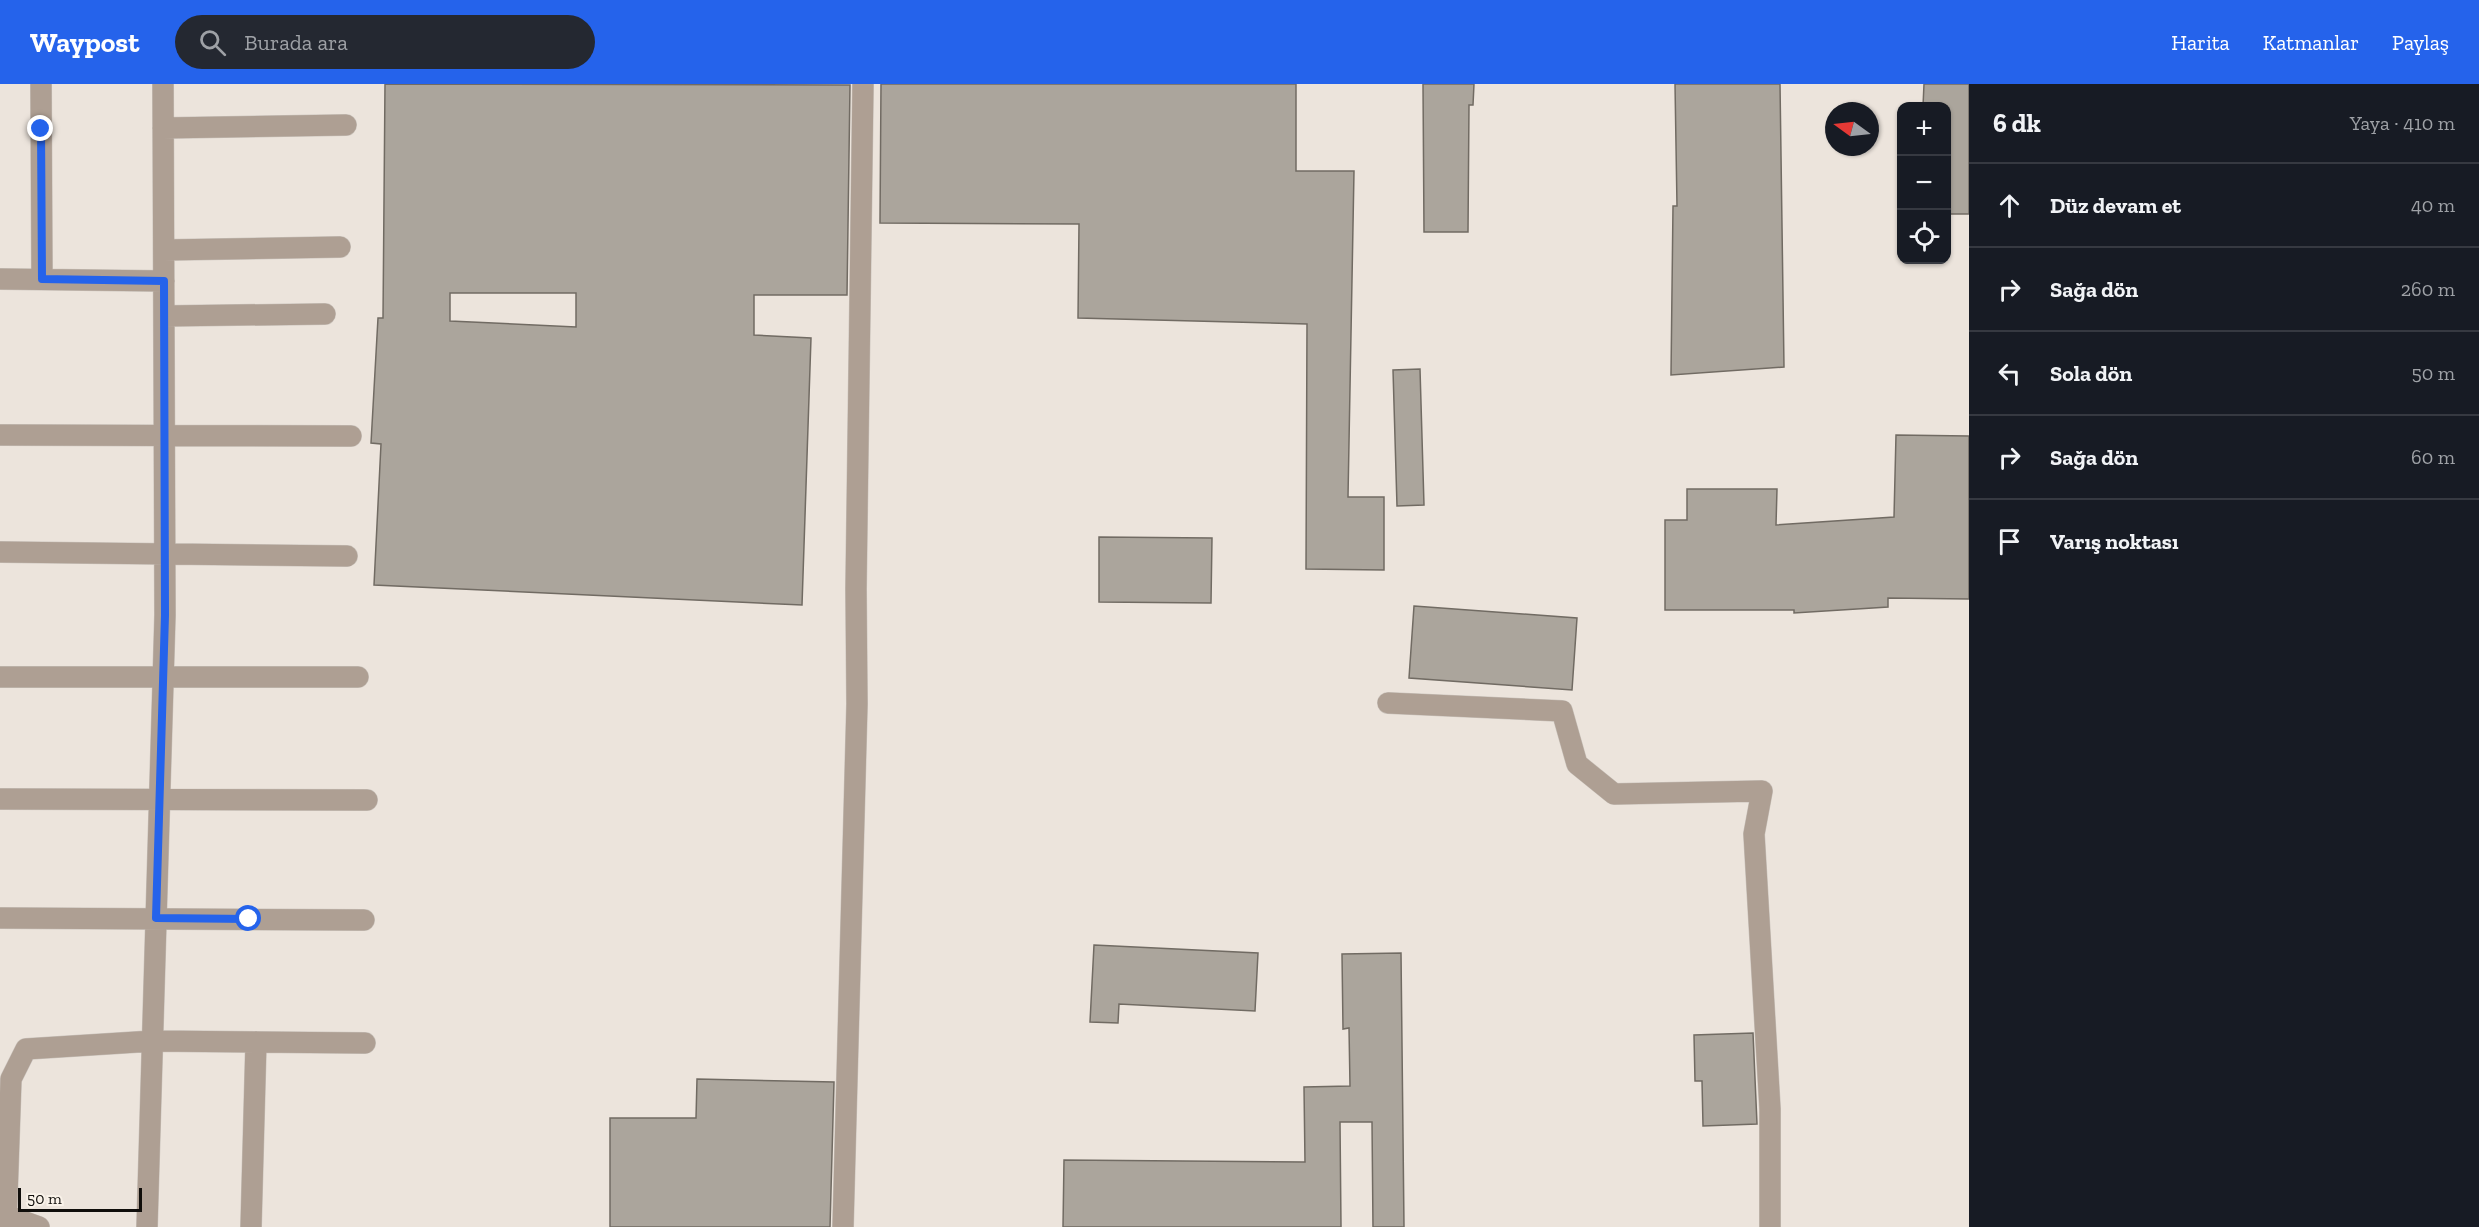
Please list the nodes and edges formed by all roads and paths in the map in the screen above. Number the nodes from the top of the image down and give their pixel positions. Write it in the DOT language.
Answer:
graph roads {
  1 [pos="41,84"];
  2 [pos="163,84"];
  3 [pos="863,84"];
  4 [pos="346,125"];
  5 [pos="164,128"];
  6 [pos="340,247"];
  7 [pos="164,250"];
  8 [pos="0,279"];
  9 [pos="42,279"];
  10 [pos="164,281"];
  11 [pos="325,314"];
  12 [pos="164,316"];
  13 [pos="165,434"];
  14 [pos="0,435"];
  15 [pos="351,436"];
  16 [pos="0,552"];
  17 [pos="165,555"];
  18 [pos="346,556"];
  19 [pos="163,676"];
  20 [pos="0,677"];
  21 [pos="358,677"];
  22 [pos="1388,703"];
  23 [pos="160,798"];
  24 [pos="0,799"];
  25 [pos="367,800"];
  26 [pos="0,918"];
  27 [pos="156,918"];
  28 [pos="364,920"];
  29 [pos="153,1041"];
  30 [pos="256,1042"];
  31 [pos="364,1043"];
  32 [pos="3,1222"];
  33 [pos="39,1227"];
  34 [pos="147,1227"];
  35 [pos="251,1227"];
  36 [pos="843,1227"];
  37 [pos="1770,1227"];
  1 -- 9 [label="street"];
  2 -- 5 [label="street"];
  3 -- 36 [label="street"];
  4 -- 5 [label="street"];
  5 -- 7 [label="street"];
  6 -- 7 [label="street"];
  7 -- 10 [label="street"];
  8 -- 9 [label="street"];
  9 -- 10 [label="street"];
  10 -- 12 [label="street"];
  11 -- 12 [label="street"];
  12 -- 13 [label="street"];
  13 -- 14 [label="street"];
  13 -- 15 [label="street"];
  13 -- 17 [label="street"];
  16 -- 17 [label="street"];
  17 -- 18 [label="street"];
  17 -- 19 [label="street"];
  19 -- 20 [label="street"];
  19 -- 21 [label="street"];
  19 -- 23 [label="street"];
  22 -- 37 [label="street"];
  23 -- 24 [label="street"];
  23 -- 25 [label="street"];
  23 -- 27 [label="street"];
  26 -- 27 [label="street"];
  27 -- 28 [label="street"];
  27 -- 29 [label="street"];
  29 -- 30 [label="street"];
  29 -- 32 [label="street"];
  29 -- 34 [label="street"];
  30 -- 31 [label="street"];
  30 -- 35 [label="street"];
  32 -- 33 [label="street"];
}
